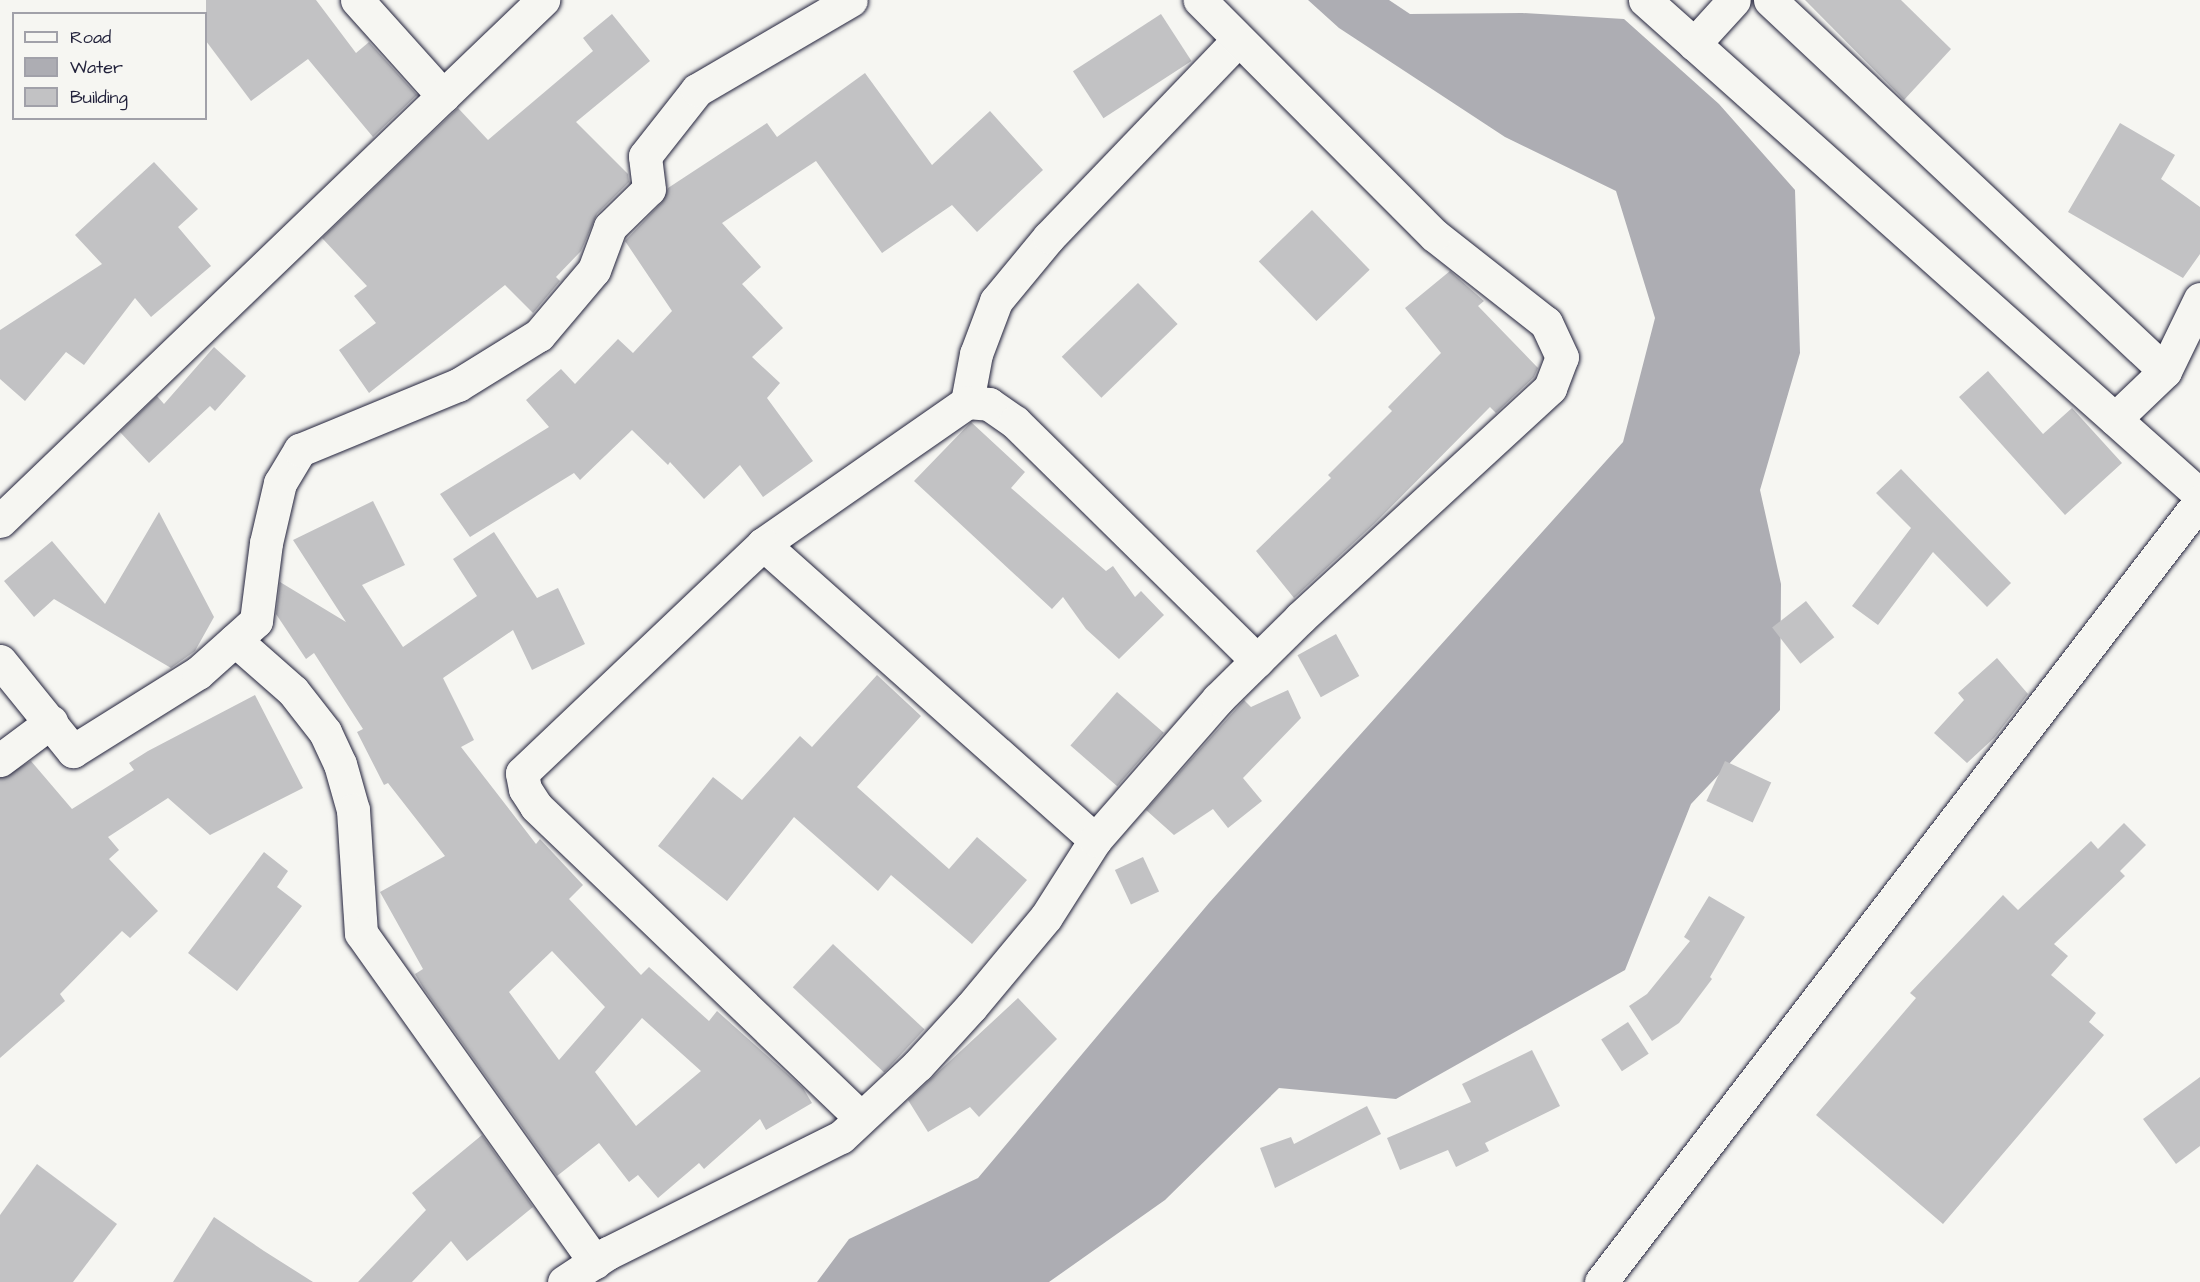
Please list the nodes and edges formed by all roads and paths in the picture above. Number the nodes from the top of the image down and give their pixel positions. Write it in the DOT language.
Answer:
graph roads {
  1 [pos="357,0"];
  2 [pos="543,0"];
  3 [pos="851,0"];
  4 [pos="1200,0"];
  5 [pos="1645,0"];
  6 [pos="1734,0"];
  7 [pos="1770,0"];
  8 [pos="1238,40"];
  9 [pos="1694,44"];
  10 [pos="443,96"];
  11 [pos="2200,299"];
  12 [pos="2165,371"];
  13 [pos="968,402"];
  14 [pos="2115,419"];
  15 [pos="2200,495"];
  16 [pos="2200,501"];
  17 [pos="0,521"];
  18 [pos="763,544"];
  19 [pos="235,640"];
  20 [pos="0,661"];
  21 [pos="1257,661"];
  22 [pos="51,722"];
  23 [pos="0,760"];
  24 [pos="1095,840"];
  25 [pos="860,1117"];
  26 [pos="595,1262"];
  27 [pos="564,1282"];
  28 [pos="1601,1282"];
  1 -- 10 [label="street"];
  2 -- 10 [label="street"];
  3 -- 19 [label="street"];
  4 -- 8 [label="street"];
  5 -- 9 [label="street"];
  6 -- 9 [label="street"];
  7 -- 12 [label="street"];
  8 -- 13 [label="street"];
  8 -- 21 [label="street"];
  9 -- 14 [label="street"];
  10 -- 17 [label="street"];
  11 -- 12 [label="street"];
  12 -- 14 [label="street"];
  13 -- 18 [label="street"];
  13 -- 21 [label="street"];
  14 -- 15 [label="street"];
  16 -- 28 [label="street"];
  18 -- 24 [label="street"];
  18 -- 25 [label="street"];
  19 -- 22 [label="street"];
  19 -- 26 [label="street"];
  20 -- 22 [label="street"];
  21 -- 24 [label="street"];
  22 -- 23 [label="street"];
  24 -- 25 [label="street"];
  25 -- 26 [label="street"];
  26 -- 27 [label="street"];
}
